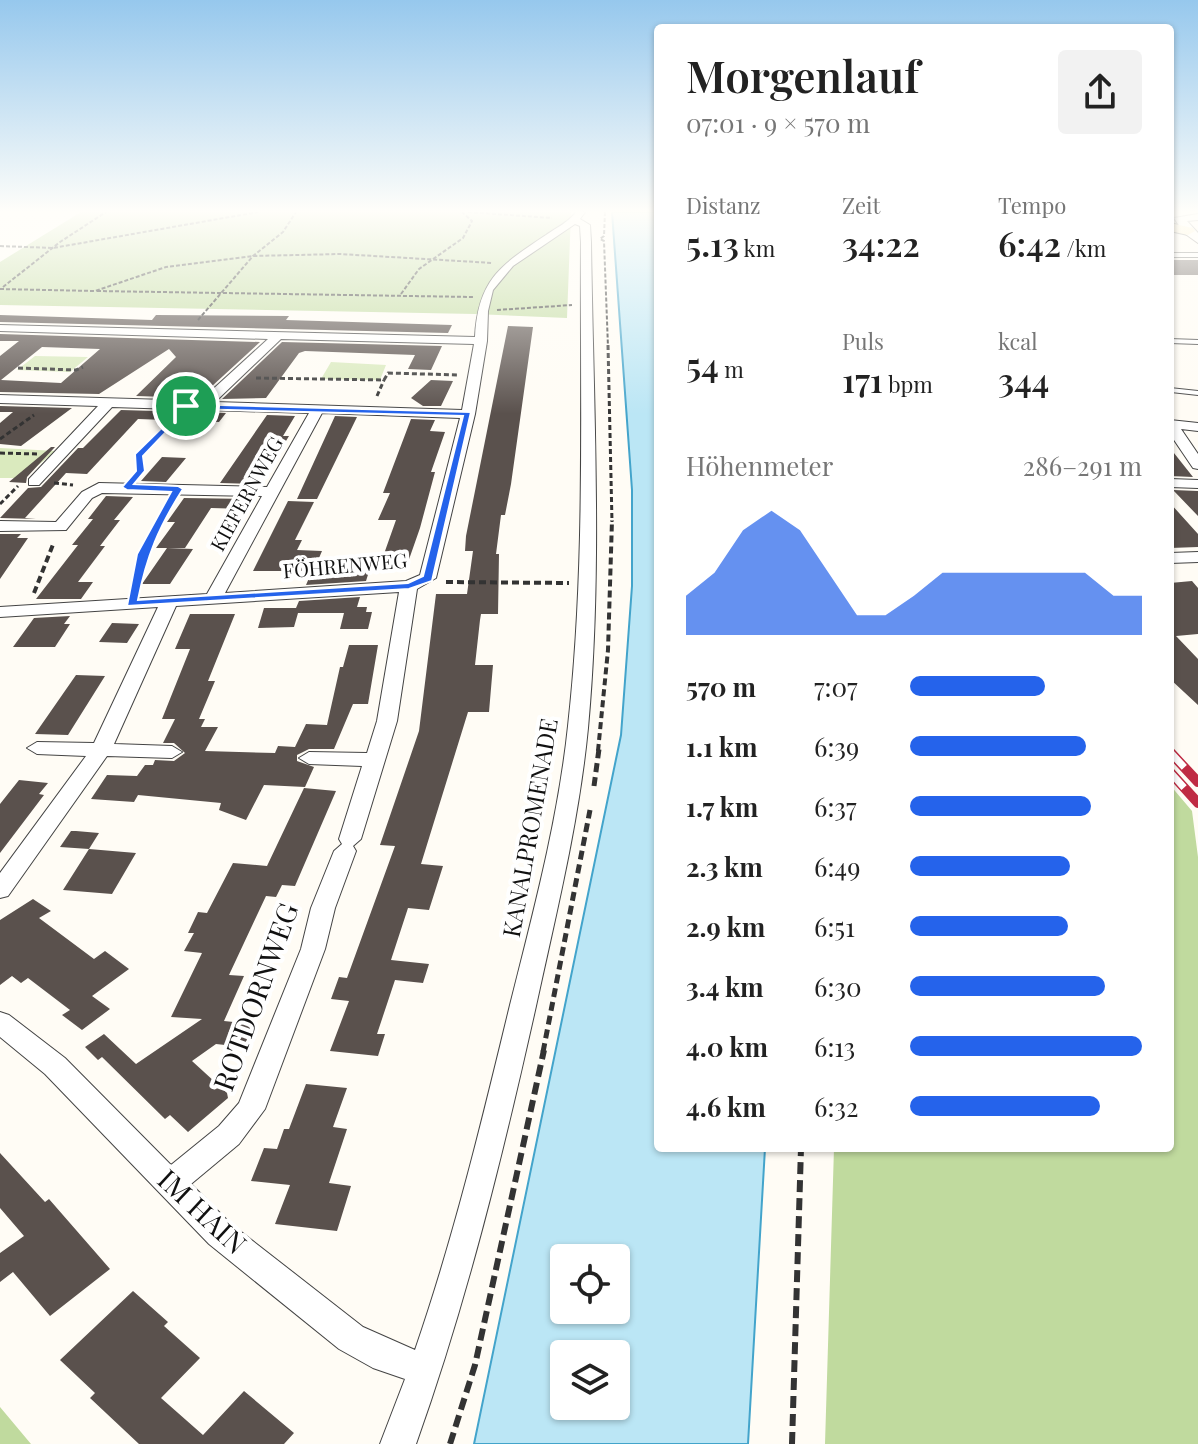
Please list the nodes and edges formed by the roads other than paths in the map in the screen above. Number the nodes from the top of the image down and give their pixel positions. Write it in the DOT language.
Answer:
graph roads {
  1 [pos="494,279"];
  2 [pos="586,279"];
  3 [pos="0,328"];
  4 [pos="278,336"];
  5 [pos="481,341"];
  6 [pos="1174,341"];
  7 [pos="1198,342"];
  8 [pos="1174,390"];
  9 [pos="1198,393"];
  10 [pos="0,399"];
  11 [pos="108,403"];
  12 [pos="202,407"];
  13 [pos="317,410"];
  14 [pos="468,414"];
  15 [pos="1174,424"];
  16 [pos="1198,427"];
  17 [pos="1174,430"];
  18 [pos="1198,465"];
  19 [pos="34,482"];
  20 [pos="1174,483"];
  21 [pos="1198,484"];
  22 [pos="272,492"];
  23 [pos="0,526"];
  24 [pos="1198,557"];
  25 [pos="1174,558"];
  26 [pos="419,582"];
  27 [pos="213,598"];
  28 [pos="170,601"];
  29 [pos="0,612"];
  30 [pos="37,748"];
  31 [pos="102,748"];
  32 [pos="172,752"];
  33 [pos="309,758"];
  34 [pos="377,760"];
  35 [pos="0,890"];
  36 [pos="0,1022"];
  37 [pos="171,1183"];
  38 [pos="426,1370"];
  39 [pos="398,1444"];
  1 -- 5 [label="street, FÖHRENWEG"];
  2 -- 38 [label="street, KANALPROMENADE"];
  3 -- 4 [label="street"];
  4 -- 5 [label="street"];
  4 -- 12 [label="street"];
  5 -- 14 [label="street, FÖHRENWEG"];
  6 -- 7 [label="lane"];
  8 -- 9 [label="lane"];
  10 -- 11 [label="street"];
  11 -- 12 [label="street"];
  11 -- 19 [label="street"];
  12 -- 13 [label="street"];
  13 -- 14 [label="street"];
  13 -- 22 [label="street, KIEFERNWEG"];
  14 -- 26 [label="street, FÖHRENWEG"];
  15 -- 16 [label="street"];
  17 -- 18 [label="street"];
  20 -- 21 [label="street"];
  22 -- 23 [label="street"];
  22 -- 27 [label="street, KIEFERNWEG"];
  24 -- 25 [label="street"];
  26 -- 27 [label="street, FÖHRENWEG"];
  26 -- 34 [label="street, ROTDORNWEG"];
  27 -- 28 [label="street, FÖHRENWEG"];
  28 -- 29 [label="street, FÖHRENWEG"];
  28 -- 31 [label="street"];
  30 -- 31 [label="street"];
  31 -- 32 [label="street"];
  31 -- 35 [label="street"];
  33 -- 34 [label="street"];
  34 -- 37 [label="street, ROTDORNWEG"];
  36 -- 37 [label="street, IM HAIN"];
  37 -- 38 [label="street, IM HAIN"];
  38 -- 39 [label="street, KANALPROMENADE"];
}
